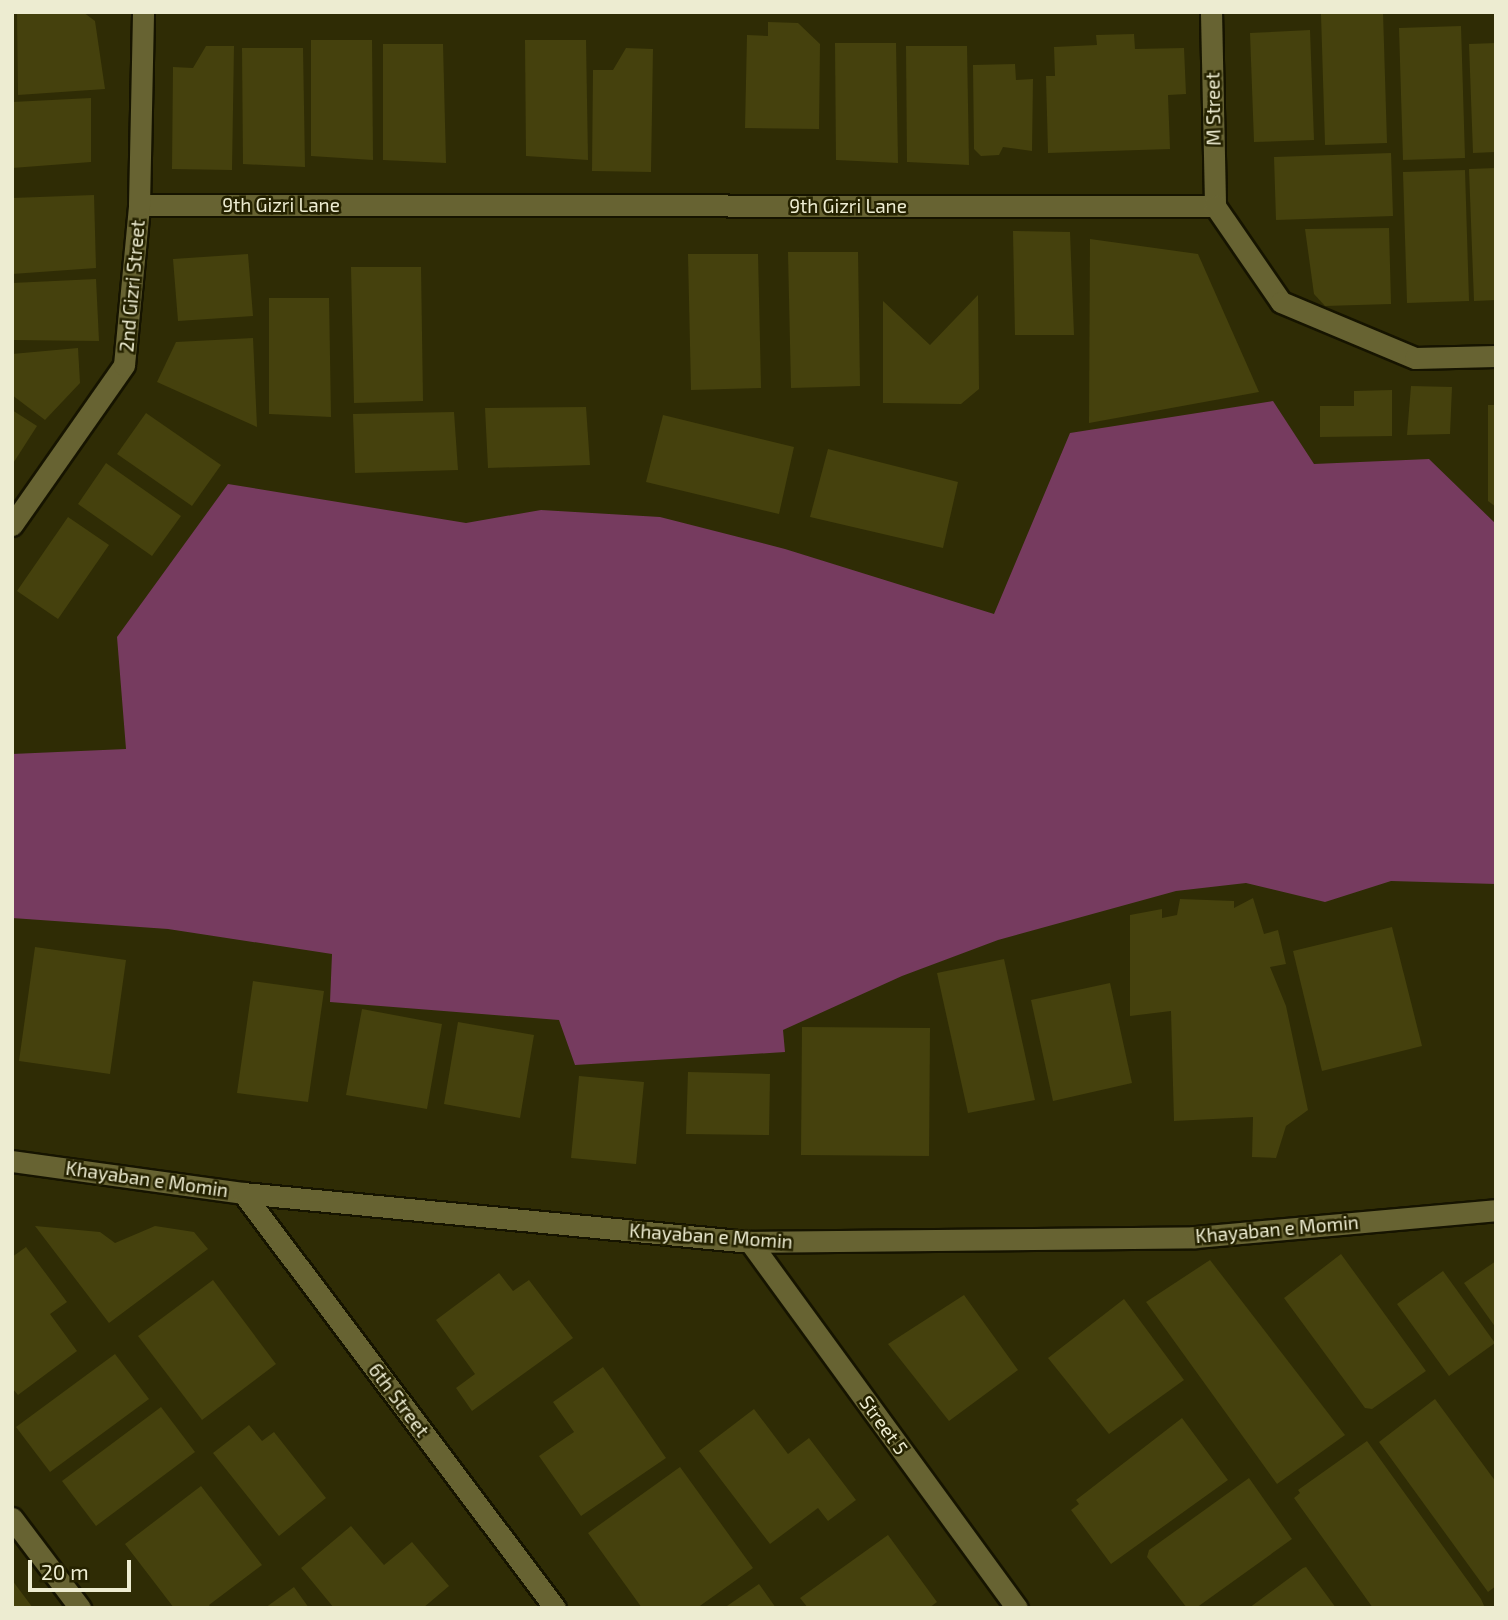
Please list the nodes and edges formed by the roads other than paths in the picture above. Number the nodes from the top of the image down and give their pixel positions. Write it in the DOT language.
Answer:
graph roads {
  1 [pos="143,12"];
  2 [pos="1211,12"];
  3 [pos="139,205"];
  4 [pos="1214,206"];
  5 [pos="1496,356"];
  6 [pos="12,525"];
  7 [pos="12,1161"];
  8 [pos="243,1192"];
  9 [pos="1496,1210"];
  10 [pos="750,1242"];
  11 [pos="12,1518"];
  12 [pos="80,1608"];
  13 [pos="555,1608"];
  14 [pos="1017,1608"];
  1 -- 3 [label="street, 2nd Gizri Street"];
  2 -- 4 [label="street, M Street"];
  3 -- 4 [label="street, 9th Gizri Lane"];
  3 -- 6 [label="street, 2nd Gizri Street"];
  4 -- 5 [label="street"];
  7 -- 8 [label="street, Khayaban e Momin"];
  8 -- 10 [label="street, Khayaban e Momin"];
  8 -- 13 [label="street, 6th Street"];
  9 -- 10 [label="street, Khayaban e Momin"];
  10 -- 14 [label="street, Street 5"];
  11 -- 12 [label="street"];
}
